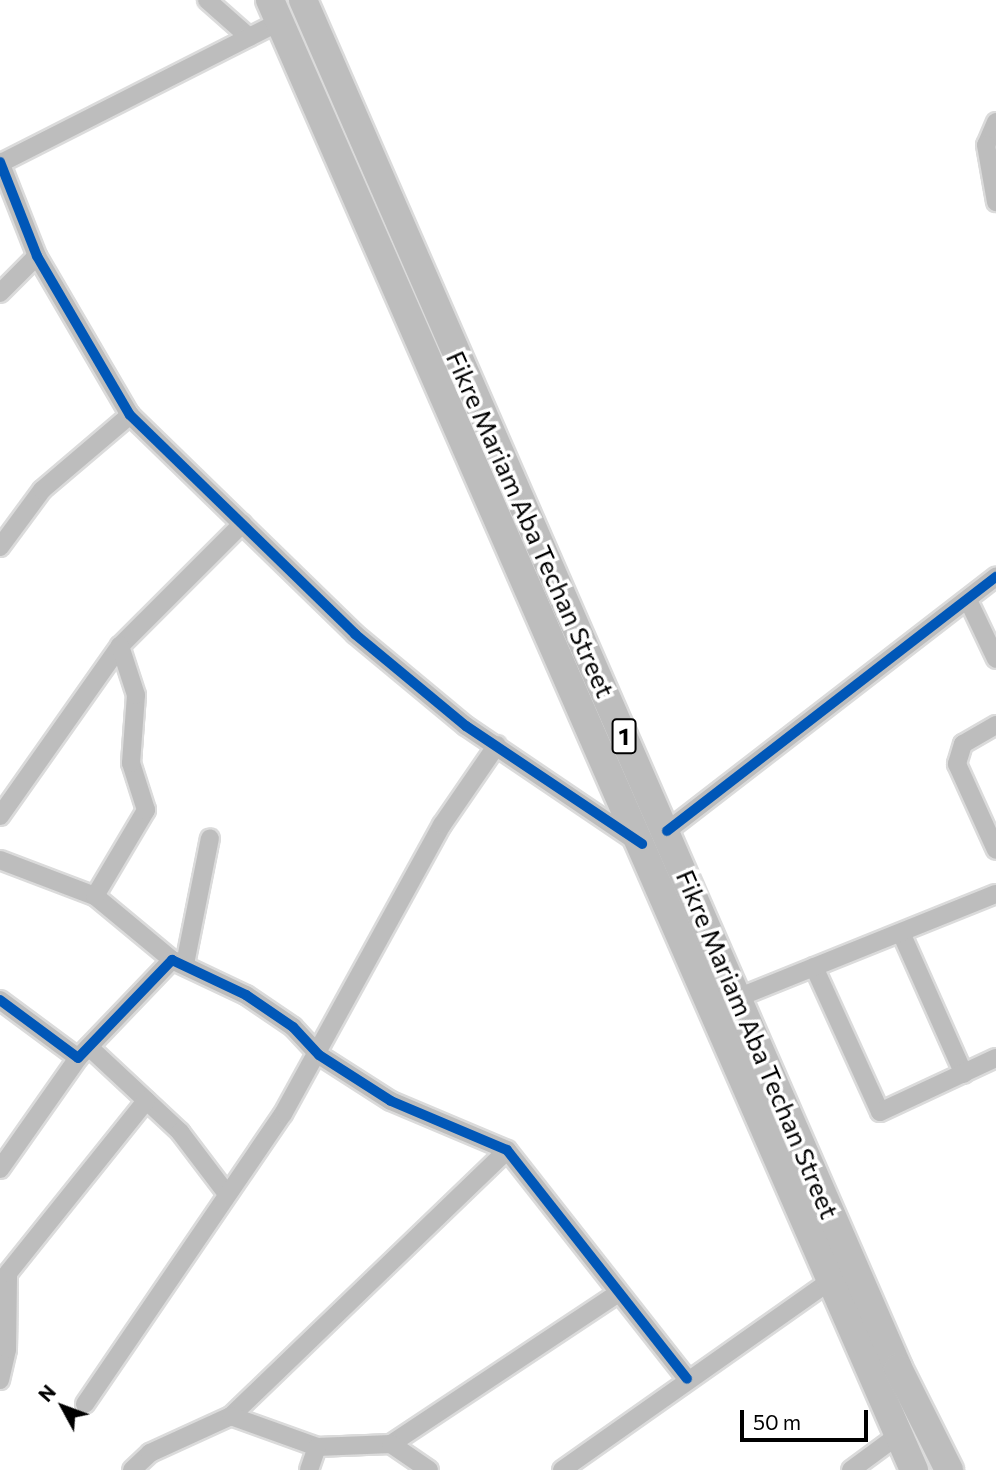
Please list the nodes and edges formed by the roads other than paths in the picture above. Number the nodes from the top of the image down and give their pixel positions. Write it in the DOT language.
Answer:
graph roads {
  1 [pos="206,0"];
  2 [pos="303,0"];
  3 [pos="275,11"];
  4 [pos="249,37"];
  5 [pos="996,122"];
  6 [pos="0,162"];
  7 [pos="996,202"];
  8 [pos="37,256"];
  9 [pos="0,293"];
  10 [pos="130,415"];
  11 [pos="242,524"];
  12 [pos="0,547"];
  13 [pos="996,577"];
  14 [pos="968,600"];
  15 [pos="121,646"];
  16 [pos="996,659"];
  17 [pos="996,725"];
  18 [pos="497,745"];
  19 [pos="0,816"];
  20 [pos="667,831"];
  21 [pos="210,838"];
  22 [pos="642,845"];
  23 [pos="996,850"];
  24 [pos="0,860"];
  25 [pos="996,894"];
  26 [pos="95,896"];
  27 [pos="902,935"];
  28 [pos="178,962"];
  29 [pos="814,967"];
  30 [pos="737,999"];
  31 [pos="0,1000"];
  32 [pos="84,1053"];
  33 [pos="319,1055"];
  34 [pos="996,1058"];
  35 [pos="964,1073"];
  36 [pos="146,1101"];
  37 [pos="506,1150"];
  38 [pos="0,1169"];
  39 [pos="227,1194"];
  40 [pos="827,1283"];
  41 [pos="618,1293"];
  42 [pos="2,1370"];
  43 [pos="687,1378"];
  44 [pos="85,1404"];
  45 [pos="231,1416"];
  46 [pos="895,1437"];
  47 [pos="391,1444"];
  48 [pos="317,1447"];
  49 [pos="561,1469"];
  50 [pos="132,1470"];
  51 [pos="309,1470"];
  52 [pos="429,1470"];
  53 [pos="851,1470"];
  54 [pos="914,1470"];
  55 [pos="949,1470"];
  1 -- 4 [label="street"];
  2 -- 20 [label="main road, Fikre Mariam Aba Techan Street / 1"];
  3 -- 4 [label="street"];
  3 -- 22 [label="main road, Fikre Mariam Aba Techan Street / 1"];
  4 -- 6 [label="street"];
  5 -- 7 [label="street"];
  6 -- 8 [label="street"];
  8 -- 9 [label="street"];
  8 -- 10 [label="street"];
  10 -- 11 [label="street"];
  10 -- 12 [label="street"];
  11 -- 15 [label="street"];
  11 -- 18 [label="street"];
  13 -- 14 [label="street"];
  14 -- 16 [label="street"];
  14 -- 20 [label="street"];
  15 -- 19 [label="street"];
  15 -- 26 [label="street"];
  17 -- 23 [label="street"];
  18 -- 22 [label="street"];
  18 -- 33 [label="street"];
  20 -- 30 [label="main road, Fikre Mariam Aba Techan Street / 1"];
  21 -- 28 [label="street"];
  22 -- 40 [label="main road, Fikre Mariam Aba Techan Street / 1"];
  24 -- 26 [label="street"];
  25 -- 27 [label="street"];
  26 -- 28 [label="street"];
  27 -- 29 [label="street"];
  27 -- 35 [label="street"];
  28 -- 32 [label="street"];
  28 -- 33 [label="street"];
  29 -- 30 [label="street"];
  29 -- 35 [label="street"];
  30 -- 55 [label="main road, Fikre Mariam Aba Techan Street / 1"];
  31 -- 32 [label="street"];
  32 -- 36 [label="street"];
  32 -- 38 [label="street"];
  33 -- 37 [label="street"];
  33 -- 39 [label="street"];
  34 -- 35 [label="street"];
  36 -- 39 [label="street"];
  36 -- 42 [label="street"];
  37 -- 41 [label="street"];
  37 -- 45 [label="street"];
  39 -- 44 [label="street"];
  40 -- 43 [label="street"];
  40 -- 46 [label="main road, Fikre Mariam Aba Techan Street / 1"];
  41 -- 43 [label="street"];
  41 -- 47 [label="street"];
  43 -- 49 [label="street"];
  45 -- 48 [label="street"];
  45 -- 50 [label="street"];
  46 -- 53 [label="street"];
  46 -- 54 [label="main road, Fikre Mariam Aba Techan Street / 1"];
  47 -- 48 [label="street"];
  47 -- 52 [label="street"];
  48 -- 51 [label="street"];
}
